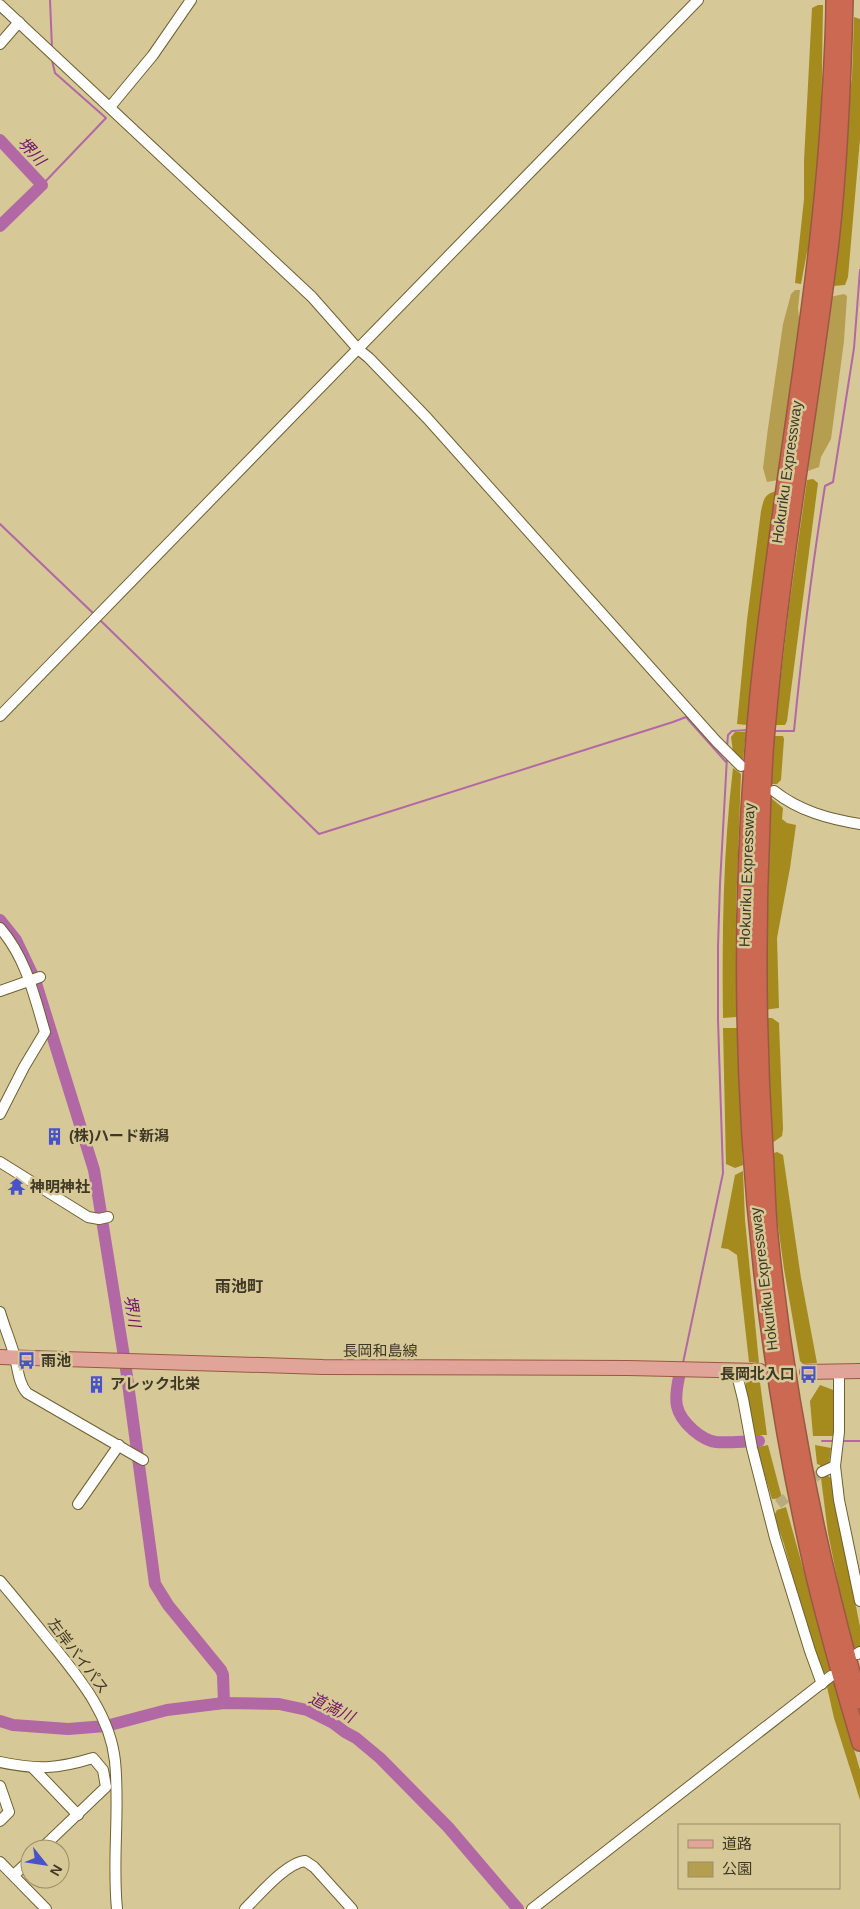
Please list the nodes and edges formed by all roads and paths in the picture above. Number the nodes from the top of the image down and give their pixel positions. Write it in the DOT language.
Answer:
graph roads {
  1 [pos="191,0"];
  2 [pos="698,0"];
  3 [pos="834,0"];
  4 [pos="845,0"];
  5 [pos="0,5"];
  6 [pos="19,22"];
  7 [pos="0,44"];
  8 [pos="110,107"];
  9 [pos="358,349"];
  10 [pos="0,716"];
  11 [pos="741,766"];
  12 [pos="774,792"];
  13 [pos="860,824"];
  14 [pos="0,928"];
  15 [pos="40,977"];
  16 [pos="28,981"];
  17 [pos="0,991"];
  18 [pos="0,1114"];
  19 [pos="0,1162"];
  20 [pos="108,1217"];
  21 [pos="0,1312"];
  22 [pos="0,1357"];
  23 [pos="15,1357"];
  24 [pos="860,1370"];
  25 [pos="736,1371"];
  26 [pos="760,1371"];
  27 [pos="839,1371"];
  28 [pos="807,1372"];
  29 [pos="119,1446"];
  30 [pos="143,1460"];
  31 [pos="835,1466"];
  32 [pos="822,1472"];
  33 [pos="78,1504"];
  34 [pos="778,1504"];
  35 [pos="768,1512"];
  36 [pos="0,1581"];
  37 [pos="860,1601"];
  38 [pos="831,1676"];
  39 [pos="822,1684"];
  40 [pos="860,1701"];
  41 [pos="860,1743"];
  42 [pos="0,1762"];
  43 [pos="33,1768"];
  44 [pos="0,1786"];
  45 [pos="78,1815"];
  46 [pos="0,1821"];
  47 [pos="52,1839"];
  48 [pos="0,1862"];
  49 [pos="20,1869"];
  50 [pos="14,1875"];
  51 [pos="535,1907"];
  52 [pos="46,1909"];
  53 [pos="117,1909"];
  54 [pos="245,1909"];
  55 [pos="352,1909"];
  1 -- 8 [label="street"];
  2 -- 9 [label="street"];
  3 -- 41 [label="highway, Hokuriku Expressway"];
  4 -- 40 [label="highway, Hokuriku Expressway"];
  5 -- 6 [label="street"];
  6 -- 7 [label="street"];
  6 -- 8 [label="street"];
  8 -- 9 [label="street"];
  9 -- 10 [label="street"];
  9 -- 11 [label="street"];
  12 -- 13 [label="street"];
  14 -- 16 [label="street"];
  15 -- 16 [label="street"];
  16 -- 17 [label="street"];
  16 -- 18 [label="street"];
  19 -- 20 [label="street"];
  21 -- 23 [label="street"];
  22 -- 23 [label="main road, 長岡和島線"];
  23 -- 25 [label="main road, 長岡和島線"];
  23 -- 29 [label="street"];
  24 -- 27 [label="main road"];
  25 -- 26 [label="main road, 長岡和島線"];
  25 -- 35 [label="street"];
  27 -- 28 [label="main road"];
  27 -- 31 [label="street"];
  29 -- 30 [label="street"];
  29 -- 33 [label="street"];
  31 -- 32 [label="street"];
  31 -- 37 [label="street"];
  34 -- 35 [label="street"];
  35 -- 39 [label="street"];
  36 -- 53 [label="street, 左岸バイパス"];
  38 -- 39 [label="street"];
  39 -- 51 [label="street"];
  42 -- 43 [label="street"];
  43 -- 45 [label="street"];
  43 -- 45 [label="street"];
  44 -- 46 [label="street"];
  45 -- 47 [label="street"];
  48 -- 50 [label="street"];
  49 -- 50 [label="street"];
  50 -- 52 [label="street"];
  54 -- 55 [label="street"];
}
